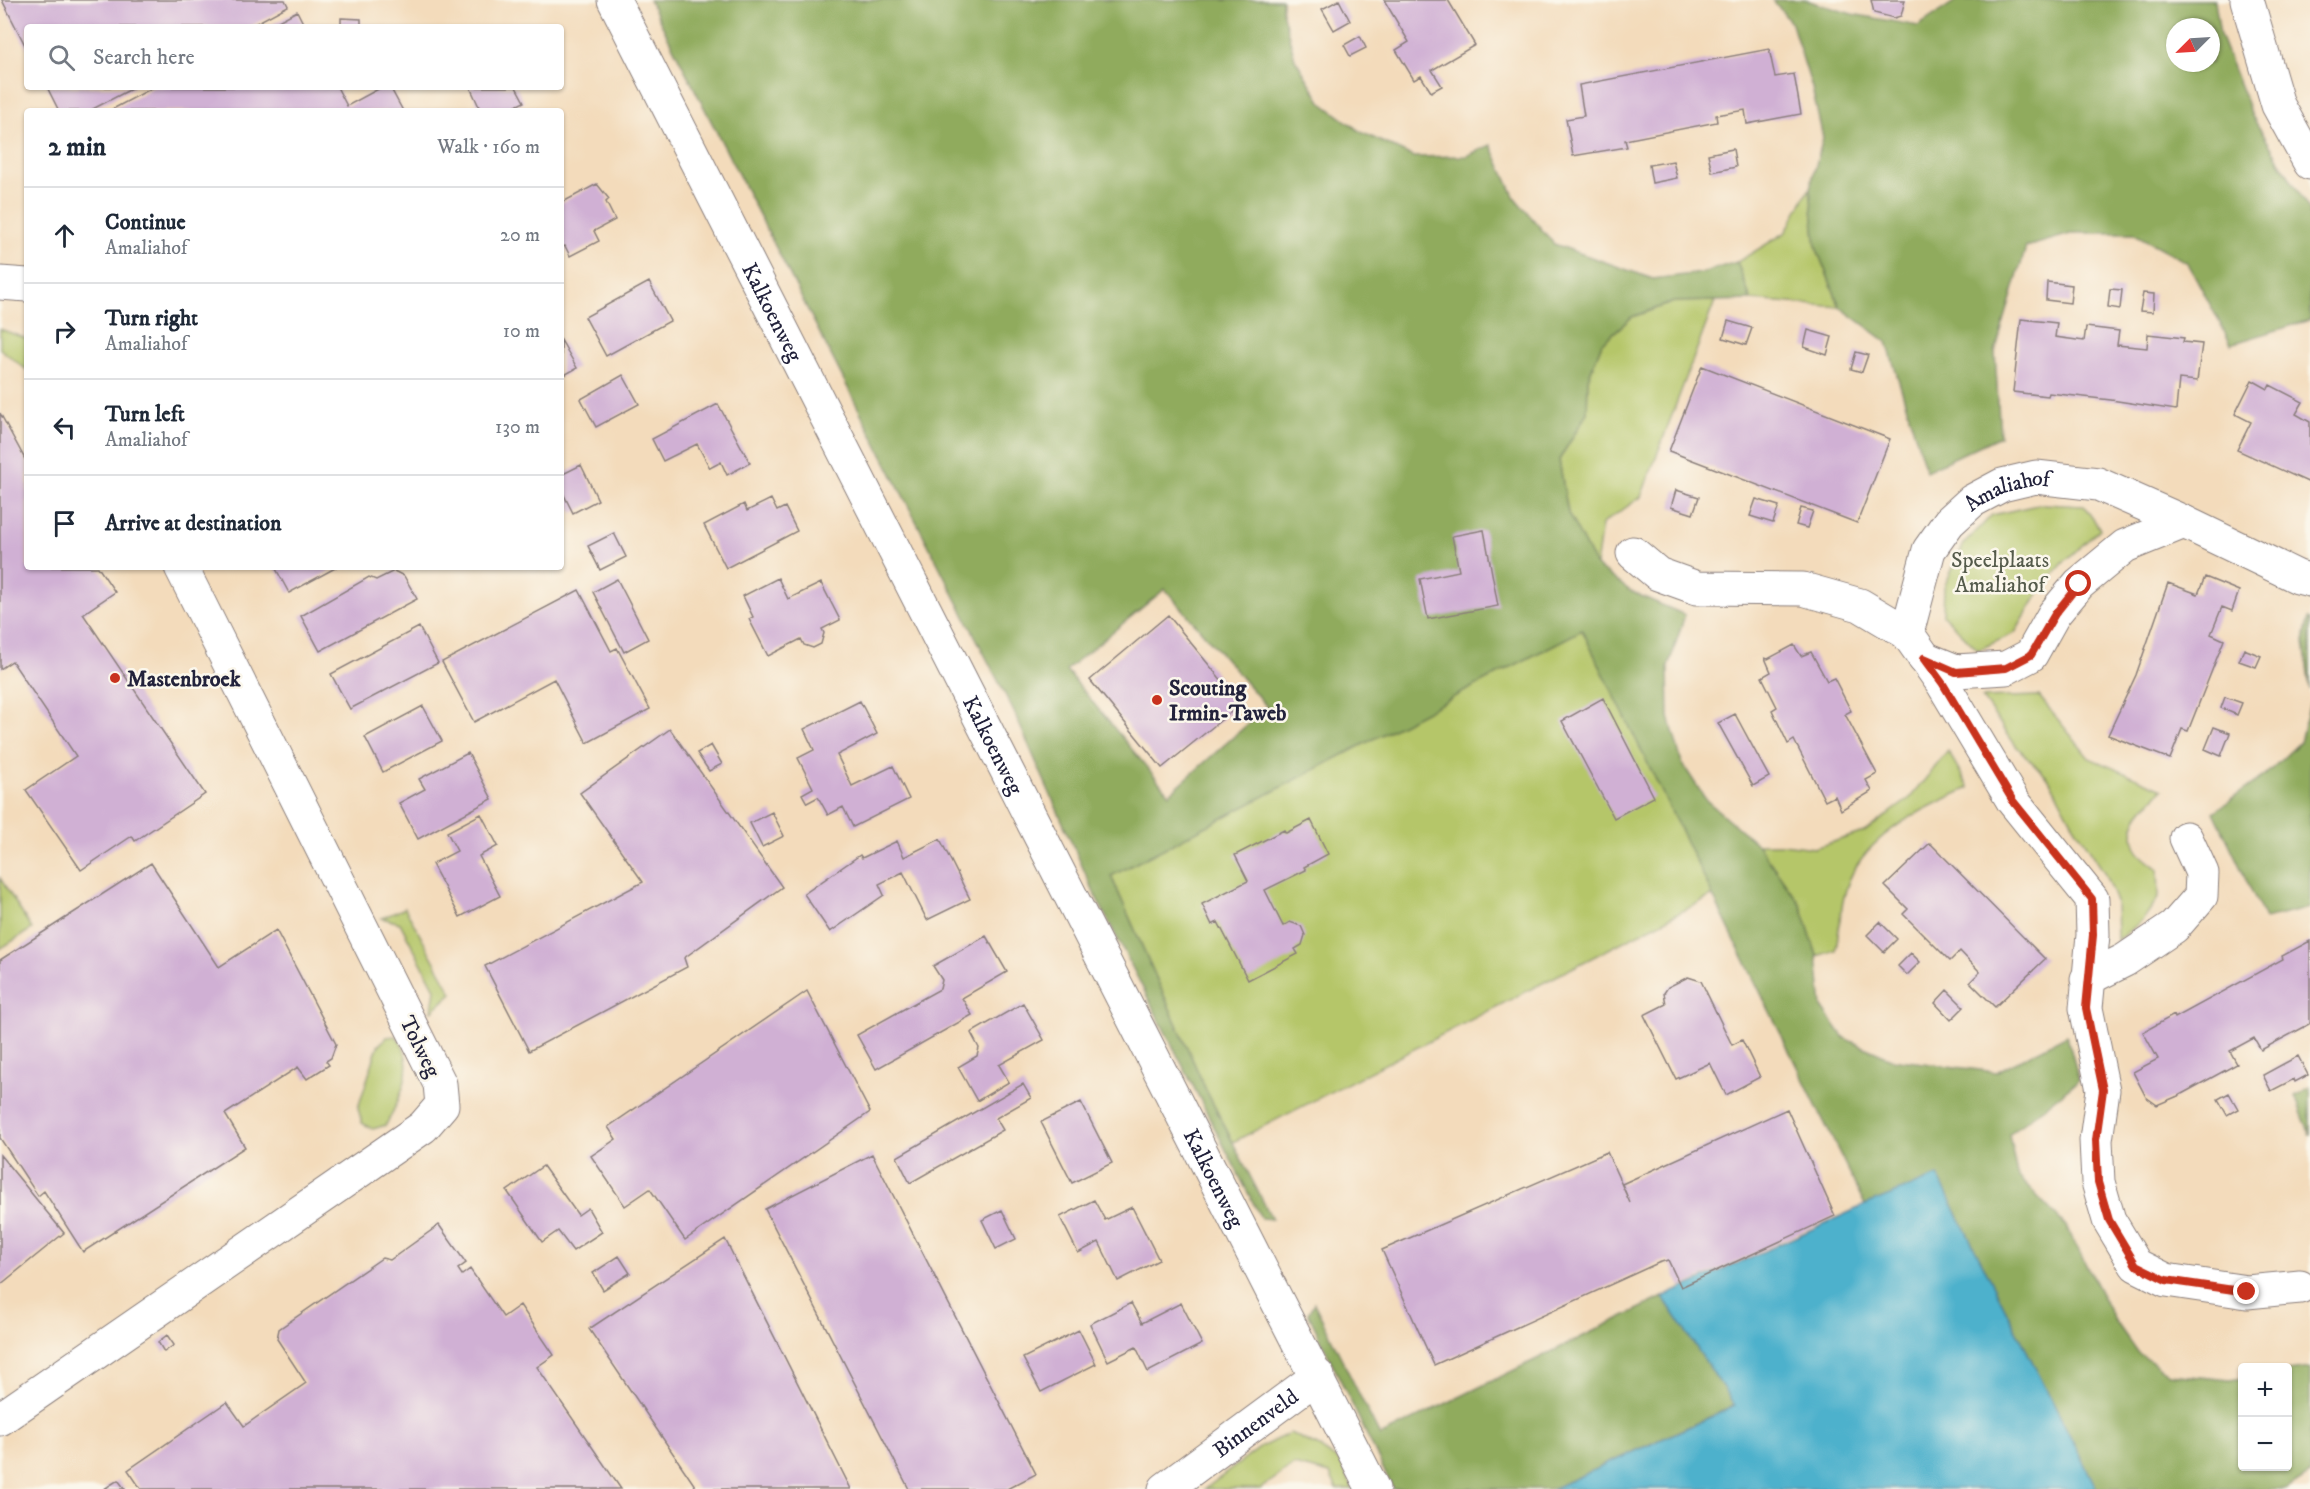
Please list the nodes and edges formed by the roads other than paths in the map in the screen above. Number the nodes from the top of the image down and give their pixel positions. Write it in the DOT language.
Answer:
graph roads {
  1 [pos="614,0"];
  2 [pos="2247,0"];
  3 [pos="2310,163"];
  4 [pos="0,283"];
  5 [pos="24,285"];
  6 [pos="2184,522"];
  7 [pos="1634,553"];
  8 [pos="183,570"];
  9 [pos="2310,580"];
  10 [pos="1916,645"];
  11 [pos="2186,838"];
  12 [pos="2087,979"];
  13 [pos="2300,1287"];
  14 [pos="1318,1377"];
  15 [pos="0,1419"];
  16 [pos="1165,1489"];
  17 [pos="1373,1489"];
  1 -- 14 [label="street, Kalkoenweg"];
  2 -- 3 [label="street"];
  4 -- 5 [label="street"];
  6 -- 9 [label="street, Amaliahof"];
  6 -- 10 [label="street"];
  6 -- 10 [label="street, Amaliahof"];
  7 -- 10 [label="street"];
  8 -- 15 [label="street, Tolweg"];
  10 -- 12 [label="street"];
  11 -- 12 [label="street"];
  12 -- 13 [label="street"];
  14 -- 16 [label="street, Binnenveld"];
  14 -- 17 [label="street, Kalkoenweg"];
}
